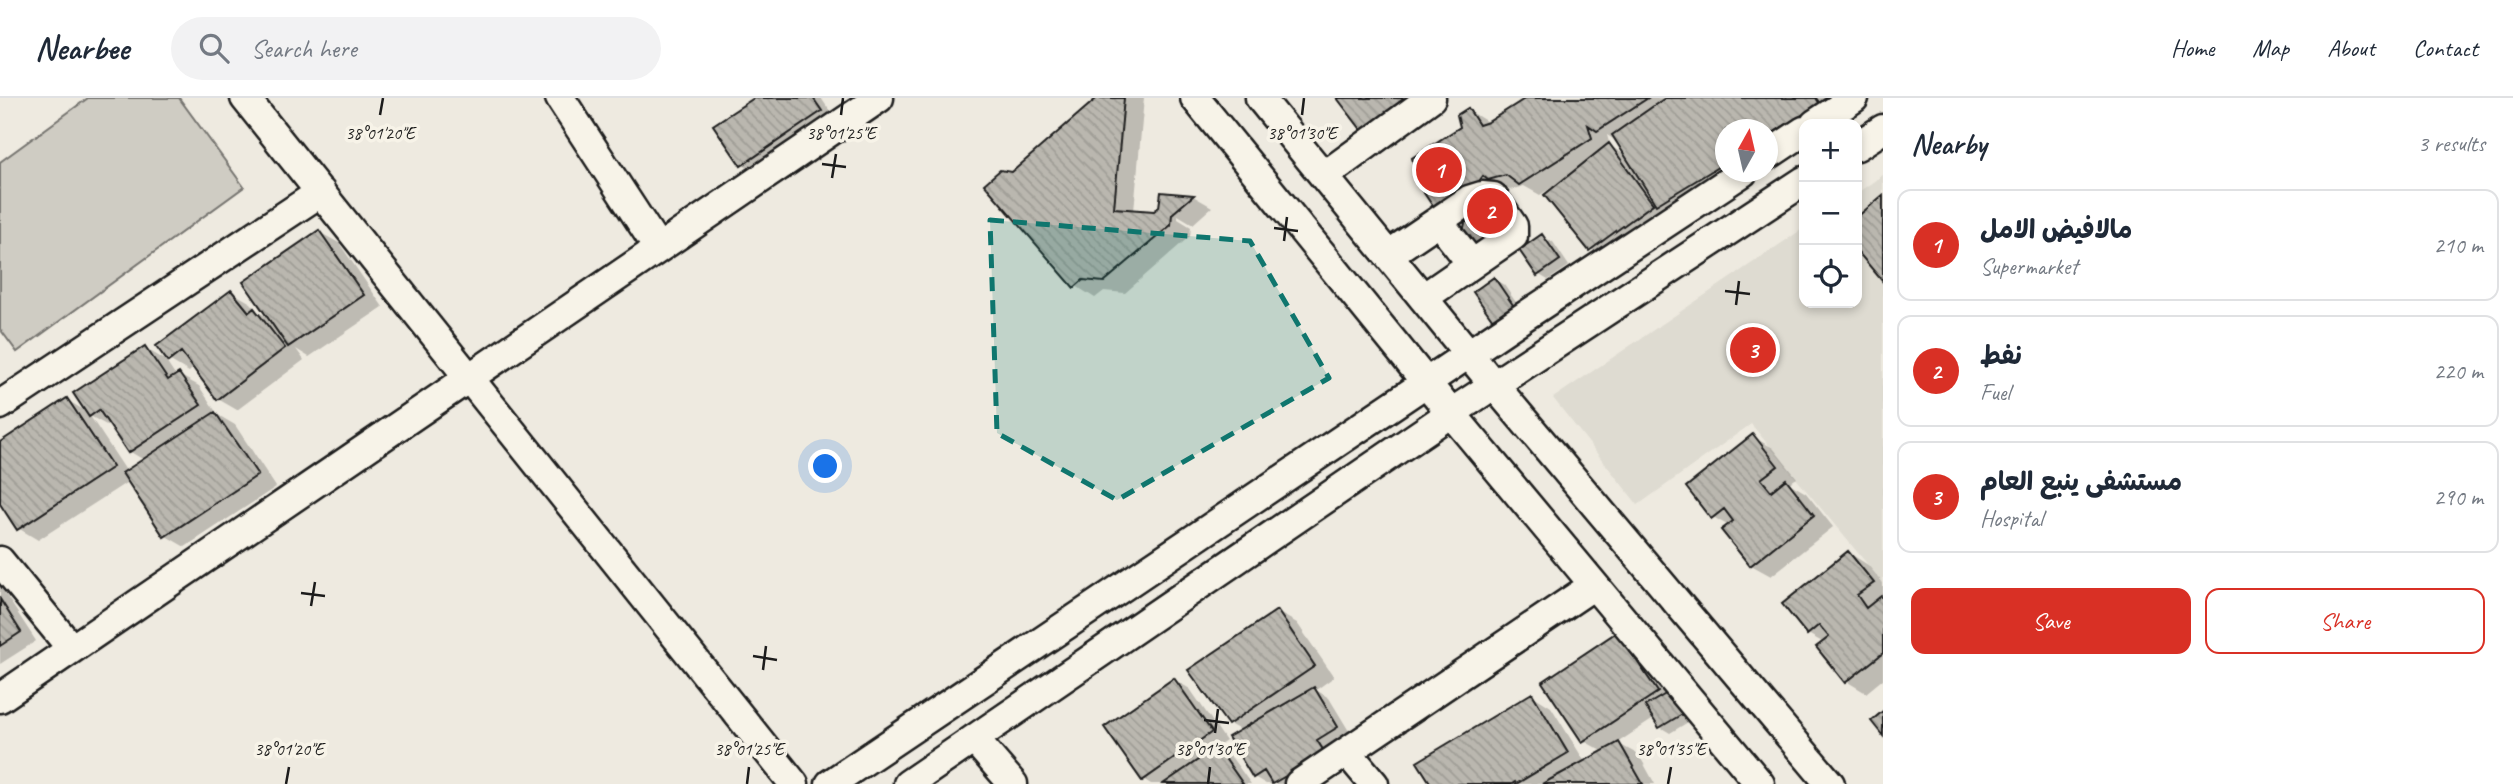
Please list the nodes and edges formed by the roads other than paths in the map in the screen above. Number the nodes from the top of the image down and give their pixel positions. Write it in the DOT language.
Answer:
graph roads {
  1 [pos="245,98"];
  2 [pos="560,98"];
  3 [pos="879,98"];
  4 [pos="1195,98"];
  5 [pos="1260,98"];
  6 [pos="1431,98"];
  7 [pos="1854,98"];
  8 [pos="1822,119"];
  9 [pos="1883,129"];
  10 [pos="1799,134"];
  11 [pos="1862,143"];
  12 [pos="1778,148"];
  13 [pos="1324,176"];
  14 [pos="1728,182"];
  15 [pos="1802,182"];
  16 [pos="321,192"];
  17 [pos="1438,221"];
  18 [pos="659,248"];
  19 [pos="1388,255"];
  20 [pos="1472,264"];
  21 [pos="1423,298"];
  22 [pos="1468,354"];
  23 [pos="469,378"];
  24 [pos="1426,383"];
  25 [pos="1494,385"];
  26 [pos="0,405"];
  27 [pos="1451,413"];
  28 [pos="0,561"];
  29 [pos="1594,585"];
  30 [pos="72,649"];
  31 [pos="0,698"];
  32 [pos="974,738"];
  33 [pos="1348,752"];
  34 [pos="794,784"];
  35 [pos="830,784"];
  36 [pos="908,784"];
  37 [pos="1013,784"];
  38 [pos="1299,784"];
  39 [pos="1374,784"];
  40 [pos="1760,784"];
  41 [pos="1830,784"];
  1 -- 16 [label="street"];
  2 -- 18 [label="street"];
  3 -- 18 [label="street"];
  4 -- 24 [label="street"];
  5 -- 13 [label="street"];
  6 -- 13 [label="street"];
  7 -- 8 [label="street"];
  9 -- 11 [label="street"];
  10 -- 12 [label="street"];
  13 -- 19 [label="street"];
  14 -- 22 [label="street"];
  15 -- 25 [label="street"];
  16 -- 23 [label="street"];
  16 -- 26 [label="street"];
  17 -- 19 [label="street"];
  17 -- 20 [label="street"];
  17 -- 20 [label="street"];
  18 -- 23 [label="street"];
  19 -- 21 [label="street"];
  20 -- 21 [label="street"];
  21 -- 22 [label="street"];
  22 -- 24 [label="street"];
  22 -- 25 [label="street"];
  23 -- 30 [label="street"];
  23 -- 34 [label="street"];
  24 -- 27 [label="street"];
  24 -- 35 [label="street"];
  25 -- 27 [label="street"];
  25 -- 41 [label="street"];
  27 -- 29 [label="street"];
  27 -- 32 [label="street"];
  28 -- 30 [label="street"];
  29 -- 33 [label="street"];
  29 -- 40 [label="street"];
  30 -- 31 [label="street"];
  32 -- 36 [label="street"];
  32 -- 37 [label="street"];
  33 -- 38 [label="street"];
  33 -- 39 [label="street"];
}
